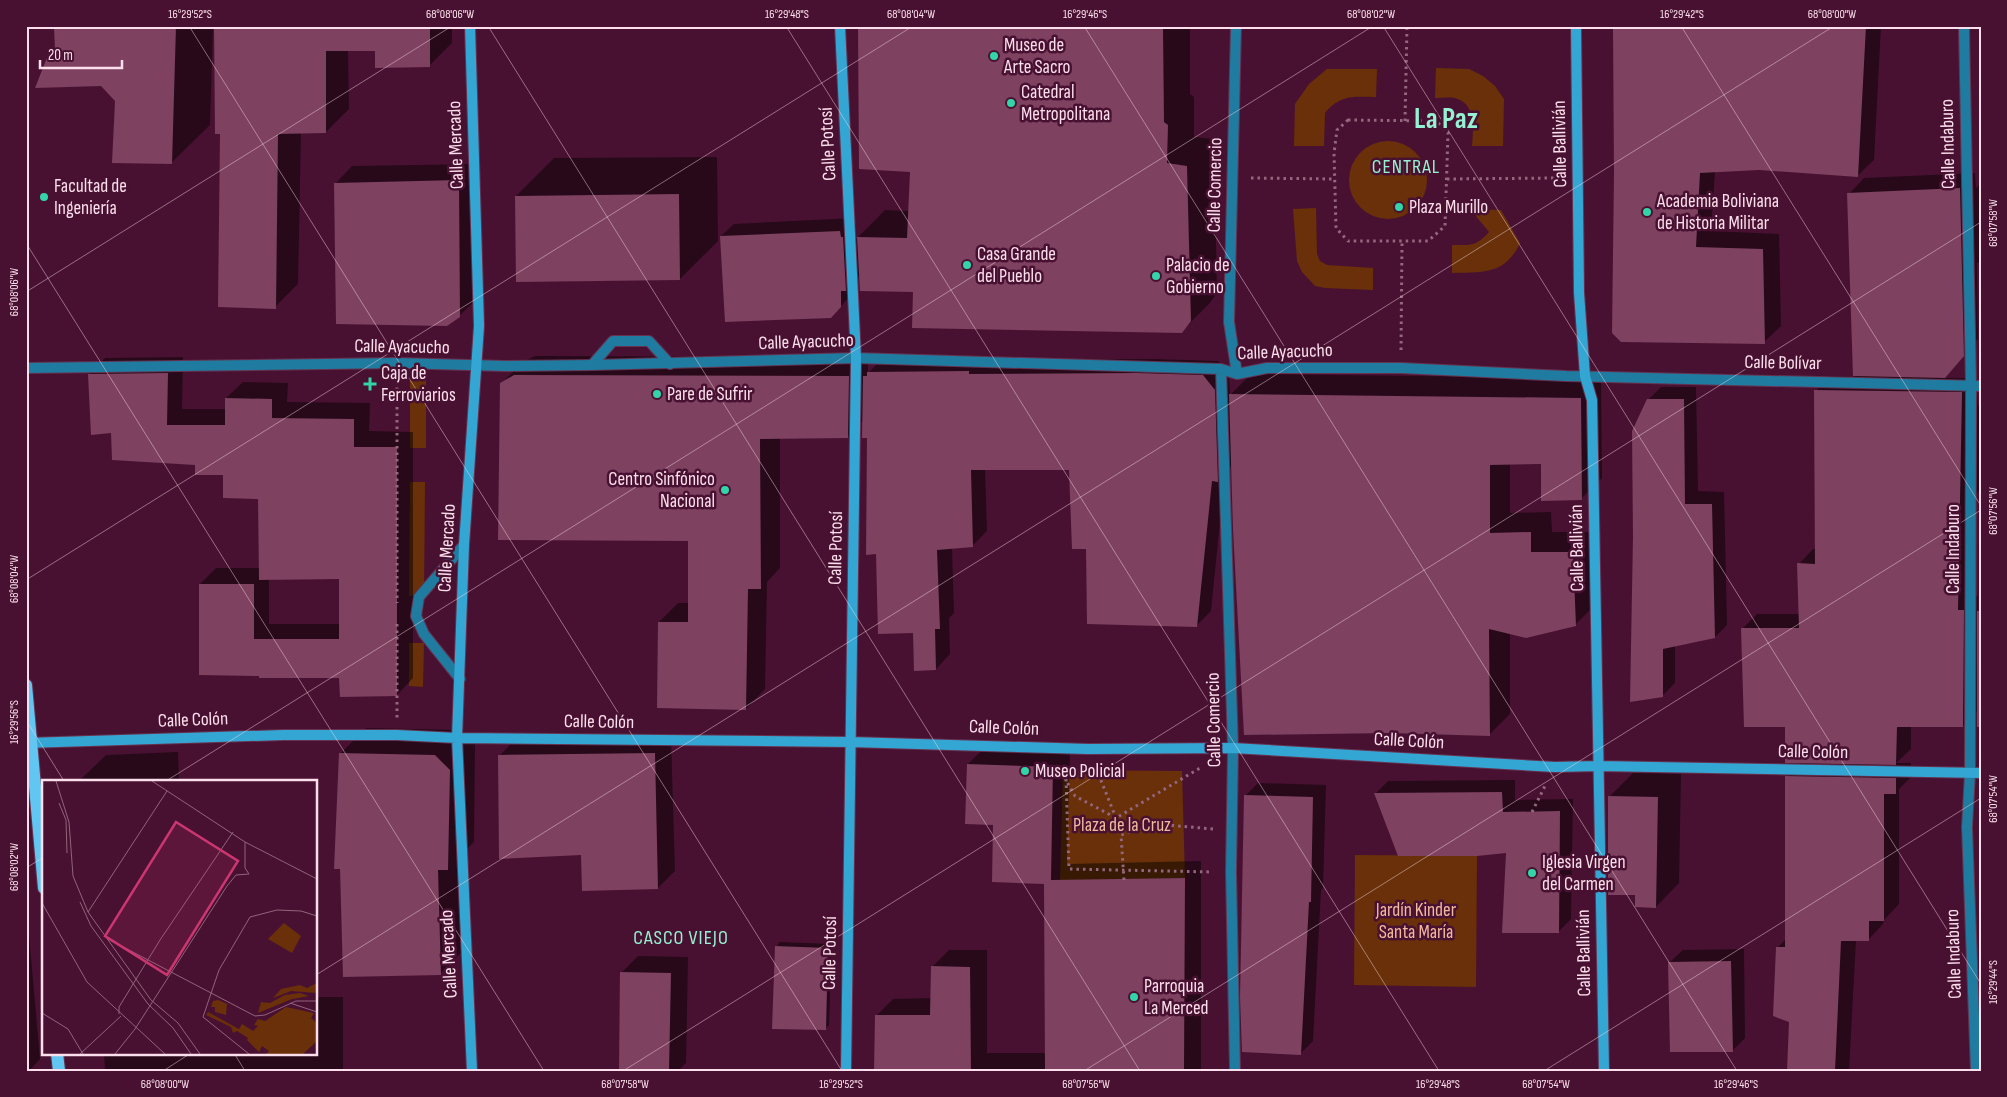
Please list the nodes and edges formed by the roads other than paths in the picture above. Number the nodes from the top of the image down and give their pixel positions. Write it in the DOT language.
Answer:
graph roads {
  1 [pos="470,26"];
  2 [pos="840,26"];
  3 [pos="1236,26"];
  4 [pos="1576,26"];
  5 [pos="1964,26"];
  6 [pos="856,358"];
  7 [pos="670,364"];
  8 [pos="478,366"];
  9 [pos="592,366"];
  10 [pos="26,368"];
  11 [pos="1220,369"];
  12 [pos="1237,374"];
  13 [pos="1585,376"];
  14 [pos="1976,385"];
  15 [pos="464,544"];
  16 [pos="460,679"];
  17 [pos="26,685"];
  18 [pos="457,738"];
  19 [pos="851,742"];
  20 [pos="29,743"];
  21 [pos="1233,748"];
  22 [pos="1598,766"];
  23 [pos="1975,773"];
  24 [pos="42,869"];
  25 [pos="57,1054"];
  26 [pos="59,1071"];
  27 [pos="472,1071"];
  28 [pos="846,1071"];
  29 [pos="1235,1071"];
  30 [pos="1604,1071"];
  31 [pos="1976,1071"];
  1 -- 8 [label="street, Calle Mercado"];
  2 -- 6 [label="street, Calle Potosí"];
  3 -- 12 [label="street, Calle Comercio"];
  4 -- 13 [label="street, Calle Ballivián"];
  5 -- 14 [label="street, Calle Indaburo"];
  6 -- 7 [label="street, Calle Ayacucho"];
  6 -- 11 [label="street, Calle Ayacucho"];
  6 -- 19 [label="street, Calle Potosí"];
  7 -- 9 [label="street, Calle Ayacucho"];
  7 -- 9 [label="street"];
  8 -- 9 [label="street, Calle Ayacucho"];
  8 -- 10 [label="street, Calle Ayacucho"];
  8 -- 15 [label="street, Calle Mercado"];
  11 -- 12 [label="street, Calle Ayacucho"];
  11 -- 21 [label="street, Calle Comercio"];
  12 -- 13 [label="street, Calle Ayacucho"];
  13 -- 14 [label="street, Calle Bolívar"];
  13 -- 22 [label="street, Calle Ballivián"];
  14 -- 23 [label="street, Calle Indaburo"];
  15 -- 16 [label="street, Calle Mercado"];
  15 -- 16 [label="street"];
  16 -- 18 [label="street, Calle Mercado"];
  17 -- 20 [label="main road"];
  18 -- 19 [label="street, Calle Colón"];
  18 -- 20 [label="street, Calle Colón"];
  18 -- 27 [label="street, Calle Mercado"];
  19 -- 21 [label="street, Calle Colón"];
  19 -- 28 [label="street, Calle Potosí"];
  20 -- 24 [label="main road"];
  21 -- 22 [label="street, Calle Colón"];
  21 -- 29 [label="street, Calle Comercio"];
  22 -- 23 [label="street, Calle Colón"];
  22 -- 30 [label="street, Calle Ballivián"];
  23 -- 31 [label="street, Calle Indaburo"];
  25 -- 26 [label="main road"];
}
